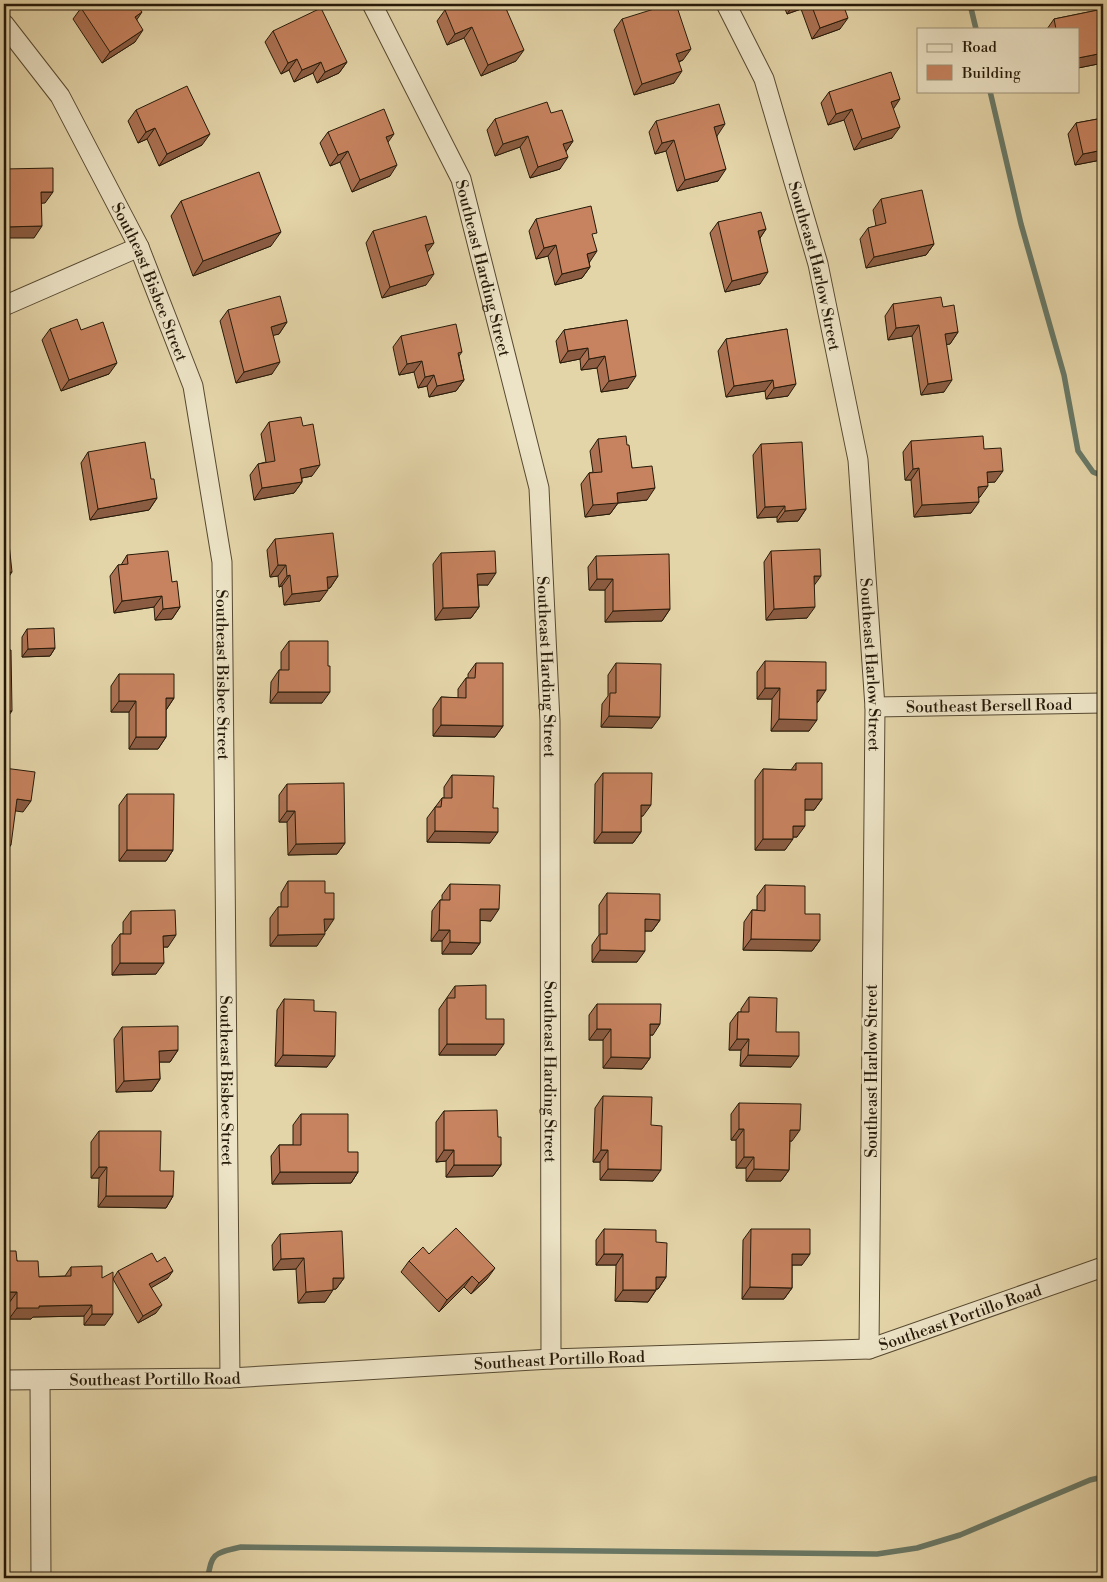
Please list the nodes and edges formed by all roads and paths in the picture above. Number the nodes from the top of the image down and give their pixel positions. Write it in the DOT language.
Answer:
graph roads {
  1 [pos="372,4"];
  2 [pos="726,4"];
  3 [pos="4,24"];
  4 [pos="139,247"];
  5 [pos="4,306"];
  6 [pos="1103,703"];
  7 [pos="874,707"];
  8 [pos="1103,1267"];
  9 [pos="869,1348"];
  10 [pos="551,1359"];
  11 [pos="230,1378"];
  12 [pos="4,1380"];
  13 [pos="40,1381"];
  14 [pos="41,1578"];
  1 -- 10 [label="street, Southeast Harding Street"];
  2 -- 7 [label="street, Southeast Harlow Street"];
  3 -- 4 [label="street, Southeast Bisbee Street"];
  4 -- 5 [label="street"];
  4 -- 11 [label="street, Southeast Bisbee Street"];
  6 -- 7 [label="street, Southeast Bersell Road"];
  7 -- 9 [label="street, Southeast Harlow Street"];
  8 -- 9 [label="street, Southeast Portillo Road"];
  9 -- 10 [label="street, Southeast Portillo Road"];
  10 -- 11 [label="street, Southeast Portillo Road"];
  11 -- 13 [label="street, Southeast Portillo Road"];
  12 -- 13 [label="street, Southeast Portillo Road"];
  13 -- 14 [label="street"];
}
